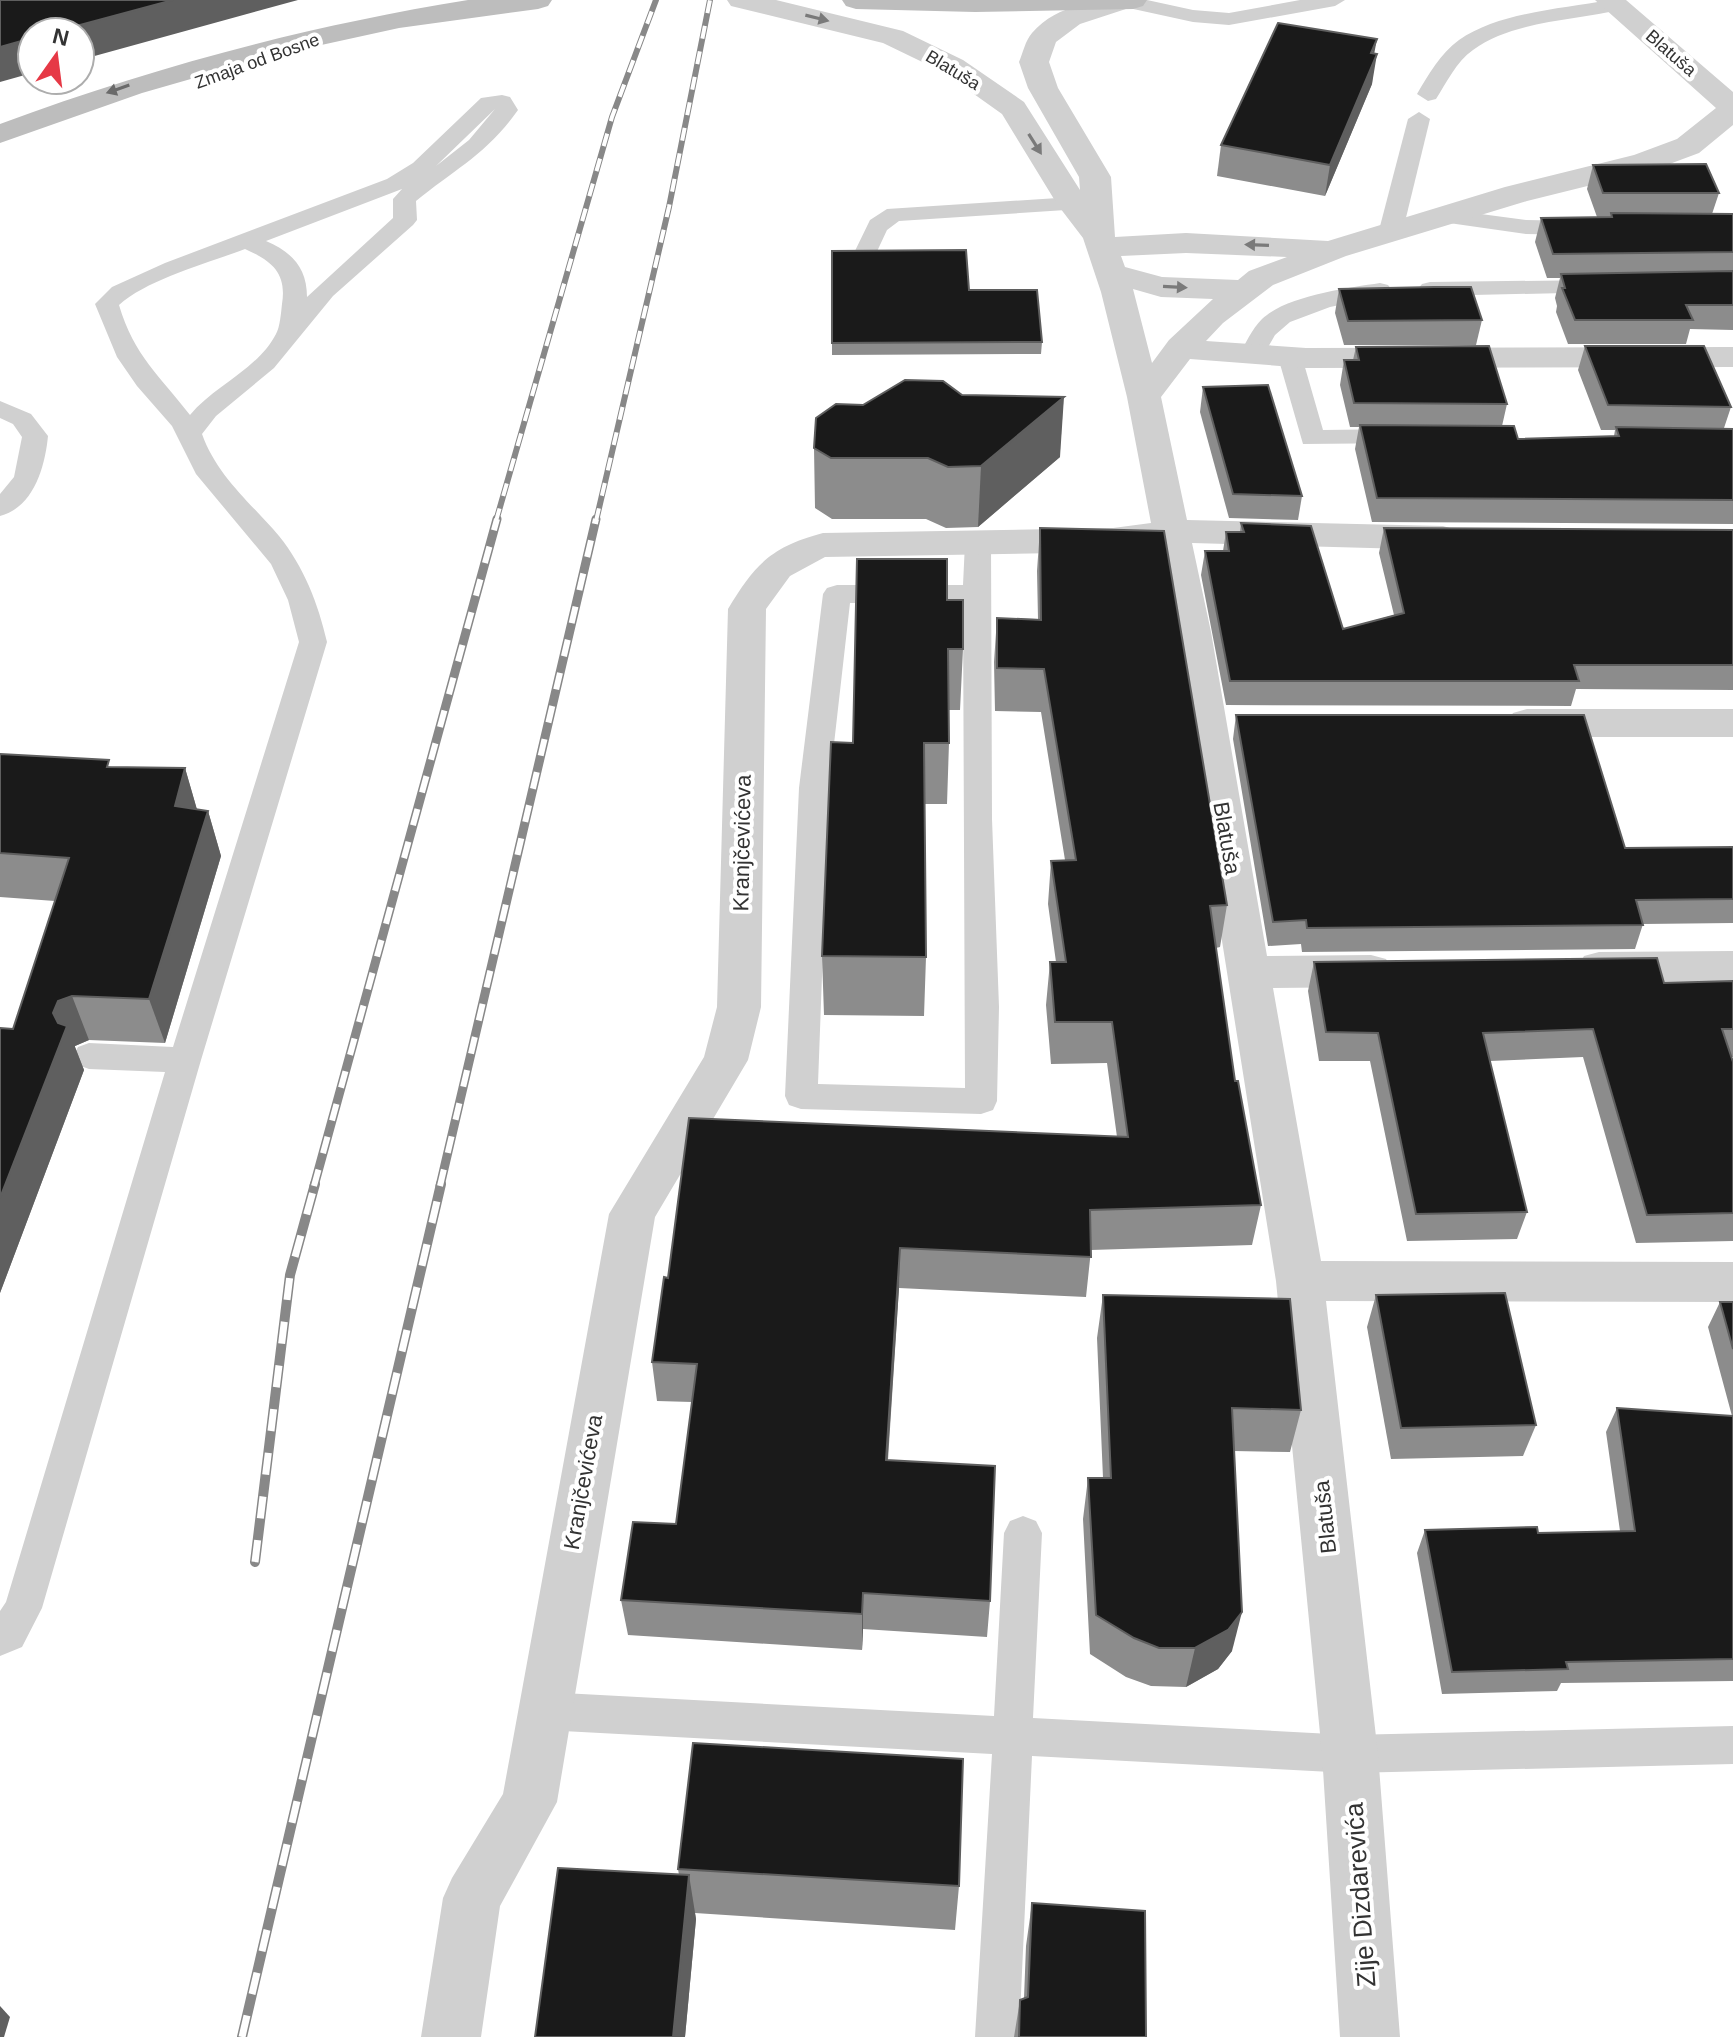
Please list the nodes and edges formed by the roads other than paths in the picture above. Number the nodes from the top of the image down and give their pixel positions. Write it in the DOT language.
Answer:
graph roads {
  1 [pos="538,0"];
  2 [pos="741,0"];
  3 [pos="856,0"];
  4 [pos="1115,0"];
  5 [pos="1133,0"];
  6 [pos="1335,0"];
  7 [pos="1122,1"];
  8 [pos="1612,2"];
  9 [pos="1428,94"];
  10 [pos="1733,108"];
  11 [pos="1419,119"];
  12 [pos="6,147"];
  13 [pos="1443,216"];
  14 [pos="1599,228"];
  15 [pos="1390,234"];
  16 [pos="245,240"];
  17 [pos="1096,240"];
  18 [pos="1335,249"];
  19 [pos="865,255"];
  20 [pos="1623,287"];
  21 [pos="1242,290"];
  22 [pos="289,334"];
  23 [pos="1181,347"];
  24 [pos="1251,356"];
  25 [pos="1290,357"];
  26 [pos="1733,357"];
  27 [pos="1144,397"];
  28 [pos="0,409"];
  29 [pos="189,433"];
  30 [pos="1429,438"];
  31 [pos="0,508"];
  32 [pos="1173,531"];
  33 [pos="1484,538"];
  34 [pos="978,543"];
  35 [pos="976,594"];
  36 [pos="1494,723"];
  37 [pos="1733,723"];
  38 [pos="1733,967"];
  39 [pos="1561,969"];
  40 [pos="1405,971"];
  41 [pos="1249,972"];
  42 [pos="89,1056"];
  43 [pos="185,1060"];
  44 [pos="1300,1281"];
  45 [pos="1733,1282"];
  46 [pos="1023,1533"];
  47 [pos="0,1638"];
  48 [pos="544,1711"];
  49 [pos="1013,1735"];
  50 [pos="1733,1745"];
  51 [pos="1350,1754"];
  52 [pos="451,2037"];
  53 [pos="997,2037"];
  54 [pos="1370,2037"];
  1 -- 12 [label="main road, Zmaja od Bosne"];
  2 -- 17 [label="street, Blatuša, one-way"];
  3 -- 7 [label="main road"];
  4 -- 7 [label="street"];
  5 -- 7 [label="main road"];
  6 -- 7 [label="lane"];
  7 -- 17 [label="street, Blatuša"];
  8 -- 9 [label="lane"];
  8 -- 10 [label="street, Blatuša"];
  10 -- 13 [label="street, Blatuša"];
  11 -- 15 [label="lane"];
  13 -- 14 [label="lane"];
  13 -- 15 [label="street, Blatuša"];
  15 -- 18 [label="street, Blatuša"];
  16 -- 22 [label="lane"];
  16 -- 22 [label="lane"];
  16 -- 29 [label="lane"];
  18 -- 17 [label="street, Blatuša, one-way"];
  17 -- 19 [label="lane"];
  17 -- 21 [label="street, one-way"];
  17 -- 27 [label="street, Blatuša"];
  18 -- 21 [label="street, Blatuša"];
  20 -- 24 [label="lane"];
  21 -- 23 [label="street, Blatuša"];
  22 -- 29 [label="lane"];
  23 -- 24 [label="street"];
  23 -- 27 [label="street, Blatuša"];
  24 -- 25 [label="street"];
  25 -- 26 [label="street"];
  25 -- 30 [label="lane"];
  27 -- 32 [label="street, Blatuša"];
  28 -- 31 [label="lane"];
  29 -- 43 [label="lane"];
  32 -- 33 [label="street, Kranjčevićeva"];
  32 -- 34 [label="street, Kranjčevićeva"];
  32 -- 41 [label="street, Blatuša"];
  34 -- 35 [label="lane"];
  34 -- 48 [label="street, Kranjčevićeva"];
  35 -- 35 [label="lane"];
  36 -- 37 [label="street"];
  38 -- 39 [label="street"];
  40 -- 41 [label="street"];
  41 -- 44 [label="street, Blatuša"];
  42 -- 43 [label="lane"];
  43 -- 47 [label="lane"];
  44 -- 45 [label="street"];
  44 -- 51 [label="street, Blatuša"];
  46 -- 49 [label="lane"];
  48 -- 49 [label="lane"];
  48 -- 52 [label="street, Kranjčevićeva"];
  49 -- 51 [label="lane"];
  49 -- 53 [label="lane"];
  50 -- 51 [label="lane"];
  51 -- 54 [label="street, Zije Dizdarevića"];
}
